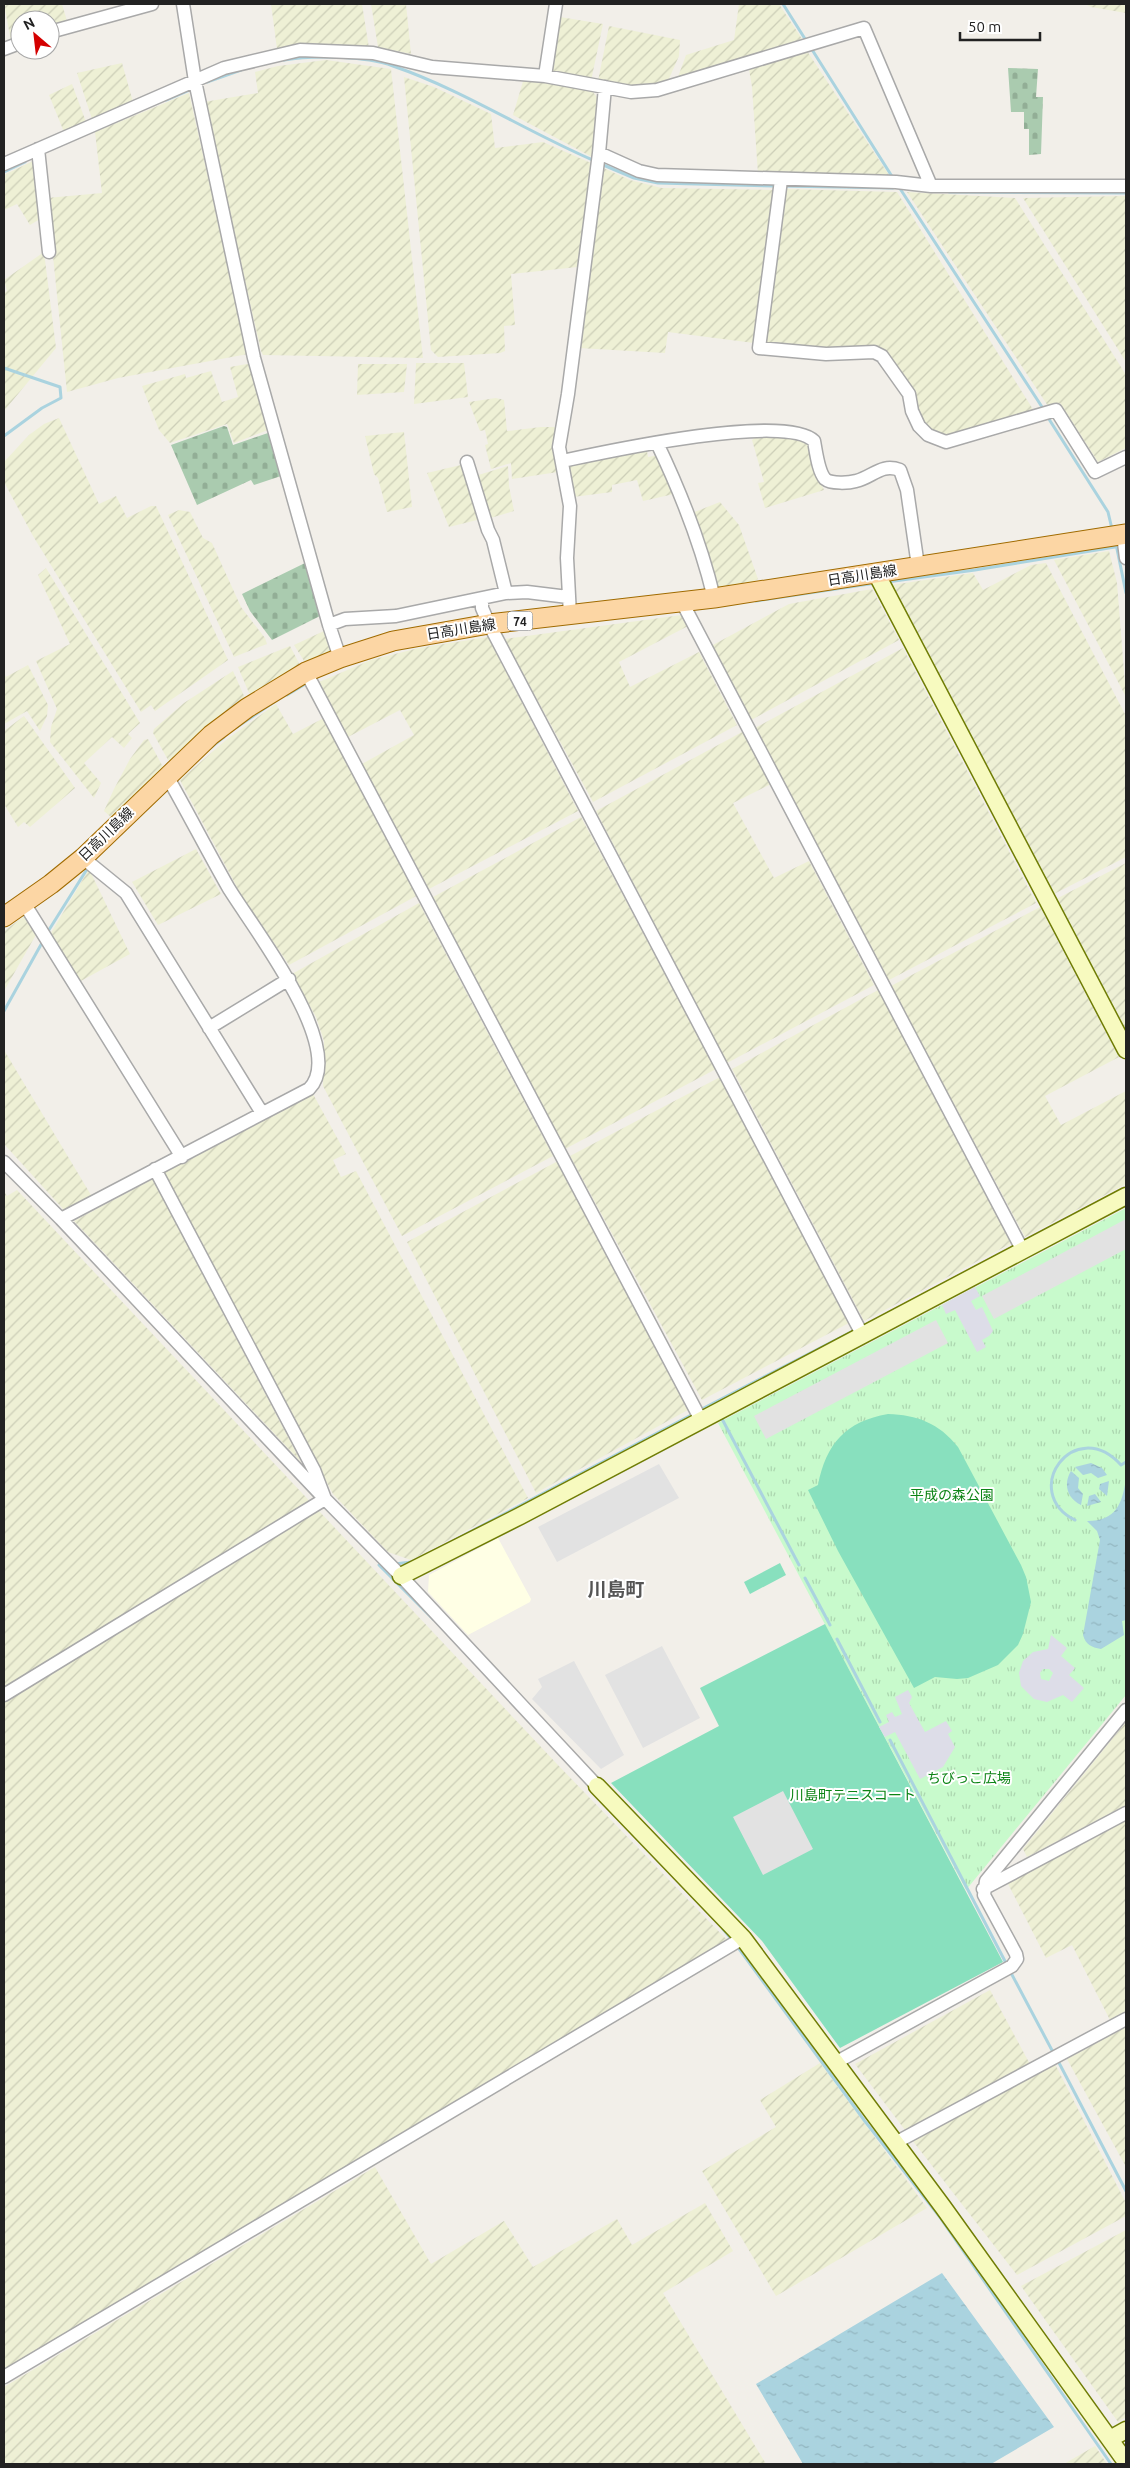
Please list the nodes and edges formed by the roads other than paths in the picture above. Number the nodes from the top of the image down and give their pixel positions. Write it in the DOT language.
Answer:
graph roads {
  1 [pos="152,4"];
  2 [pos="183,4"];
  3 [pos="556,4"];
  4 [pos="60,29"];
  5 [pos="546,76"];
  6 [pos="195,81"];
  7 [pos="605,87"];
  8 [pos="38,149"];
  9 [pos="599,153"];
  10 [pos="4,164"];
  11 [pos="781,180"];
  12 [pos="931,186"];
  13 [pos="1126,186"];
  14 [pos="49,252"];
  15 [pos="658,443"];
  16 [pos="1126,457"];
  17 [pos="562,461"];
  18 [pos="467,462"];
  19 [pos="1125,535"];
  20 [pos="1126,558"];
  21 [pos="918,566"];
  22 [pos="876,572"];
  23 [pos="506,593"];
  24 [pos="714,598"];
  25 [pos="482,599"];
  26 [pos="682,602"];
  27 [pos="569,606"];
  28 [pos="396,616"];
  29 [pos="489,624"];
  30 [pos="329,625"];
  31 [pos="400,640"];
  32 [pos="340,658"];
  33 [pos="306,672"];
  34 [pos="167,776"];
  35 [pos="83,858"];
  36 [pos="24,903"];
  37 [pos="4,917"];
  38 [pos="289,980"];
  39 [pos="209,1028"];
  40 [pos="1126,1050"];
  41 [pos="262,1114"];
  42 [pos="182,1156"];
  43 [pos="4,1162"];
  44 [pos="155,1169"];
  45 [pos="1126,1196"];
  46 [pos="61,1219"];
  47 [pos="1023,1251"];
  48 [pos="863,1336"];
  49 [pos="701,1420"];
  50 [pos="325,1499"];
  51 [pos="401,1576"];
  52 [pos="4,1695"];
  53 [pos="1126,1710"];
  54 [pos="596,1786"];
  55 [pos="1126,1813"];
  56 [pos="983,1889"];
  57 [pos="743,1938"];
  58 [pos="1126,2020"];
  59 [pos="836,2063"];
  60 [pos="895,2143"];
  61 [pos="4,2377"];
  62 [pos="1126,2430"];
  63 [pos="1110,2438"];
  64 [pos="1126,2462"];
  1 -- 4 [label="street"];
  2 -- 6 [label="street"];
  3 -- 5 [label="street"];
  5 -- 6 [label="street"];
  5 -- 7 [label="street"];
  6 -- 8 [label="street"];
  6 -- 30 [label="street"];
  7 -- 9 [label="street"];
  7 -- 12 [label="street"];
  8 -- 10 [label="street"];
  8 -- 14 [label="street"];
  9 -- 11 [label="street"];
  9 -- 17 [label="street"];
  11 -- 12 [label="street"];
  11 -- 16 [label="street"];
  12 -- 13 [label="street"];
  15 -- 17 [label="street"];
  15 -- 21 [label="street"];
  15 -- 24 [label="street"];
  17 -- 27 [label="street"];
  18 -- 23 [label="street"];
  19 -- 20 [label="street"];
  19 -- 21 [label="main road, 日高川島線 / 74"];
  21 -- 22 [label="main road, 日高川島線 / 74"];
  22 -- 24 [label="main road, 日高川島線 / 74"];
  22 -- 40 [label="street"];
  23 -- 25 [label="street"];
  23 -- 27 [label="street"];
  24 -- 26 [label="main road, 日高川島線 / 74"];
  25 -- 28 [label="street"];
  25 -- 29 [label="street"];
  26 -- 27 [label="main road, 日高川島線 / 74"];
  26 -- 47 [label="street"];
  27 -- 29 [label="main road, 日高川島線 / 74"];
  28 -- 30 [label="street"];
  28 -- 31 [label="street"];
  29 -- 31 [label="main road, 日高川島線 / 74"];
  29 -- 48 [label="street"];
  30 -- 32 [label="street"];
  31 -- 32 [label="main road, 日高川島線 / 74"];
  32 -- 33 [label="main road, 日高川島線 / 74"];
  33 -- 34 [label="main road, 日高川島線 / 74"];
  33 -- 49 [label="street"];
  34 -- 35 [label="main road, 日高川島線 / 74"];
  34 -- 38 [label="street"];
  35 -- 36 [label="main road, 日高川島線 / 74"];
  35 -- 39 [label="street"];
  36 -- 37 [label="main road, 日高川島線 / 74"];
  36 -- 42 [label="street"];
  38 -- 39 [label="street"];
  38 -- 41 [label="street"];
  39 -- 41 [label="street"];
  41 -- 42 [label="street"];
  42 -- 44 [label="street"];
  43 -- 46 [label="street"];
  44 -- 46 [label="street"];
  44 -- 50 [label="street"];
  45 -- 47 [label="street"];
  46 -- 50 [label="street"];
  47 -- 48 [label="street"];
  48 -- 49 [label="street"];
  49 -- 51 [label="street"];
  50 -- 51 [label="street"];
  50 -- 52 [label="street"];
  51 -- 54 [label="street"];
  53 -- 56 [label="street"];
  54 -- 57 [label="street"];
  55 -- 56 [label="street"];
  56 -- 59 [label="street"];
  57 -- 59 [label="street"];
  57 -- 61 [label="street"];
  58 -- 60 [label="street"];
  59 -- 60 [label="street"];
  60 -- 63 [label="street"];
  62 -- 63 [label="street"];
  63 -- 64 [label="street"];
}
